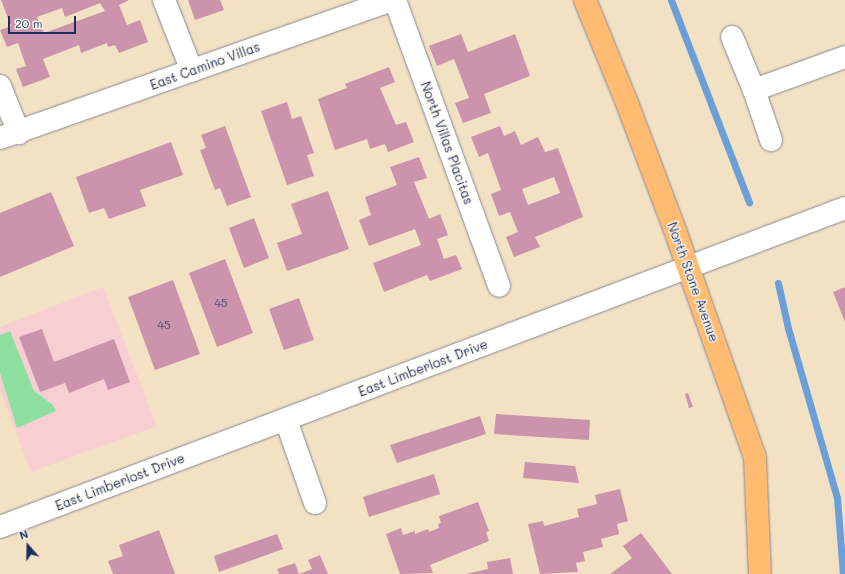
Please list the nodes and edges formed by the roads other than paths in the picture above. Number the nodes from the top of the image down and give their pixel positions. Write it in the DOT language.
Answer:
graph roads {
  1 [pos="164,0"];
  2 [pos="392,0"];
  3 [pos="395,0"];
  4 [pos="585,0"];
  5 [pos="732,37"];
  6 [pos="845,56"];
  7 [pos="192,71"];
  8 [pos="0,86"];
  9 [pos="754,90"];
  10 [pos="9,135"];
  11 [pos="771,140"];
  12 [pos="845,208"];
  13 [pos="688,268"];
  14 [pos="499,286"];
  15 [pos="286,420"];
  16 [pos="315,503"];
  17 [pos="0,527"];
  18 [pos="760,574"];
  1 -- 7 [label="street"];
  2 -- 7 [label="street, East Camino Villas"];
  3 -- 14 [label="street, North Villas Placitas"];
  4 -- 13 [label="main road, North Stone Avenue"];
  5 -- 9 [label="street"];
  6 -- 9 [label="street"];
  7 -- 10 [label="street, East Camino Villas"];
  8 -- 10 [label="street"];
  9 -- 11 [label="street"];
  12 -- 13 [label="street, East Limberlost Drive"];
  13 -- 15 [label="street, East Limberlost Drive"];
  13 -- 18 [label="main road, North Stone Avenue"];
  15 -- 16 [label="street"];
  15 -- 17 [label="street, East Limberlost Drive"];
}
